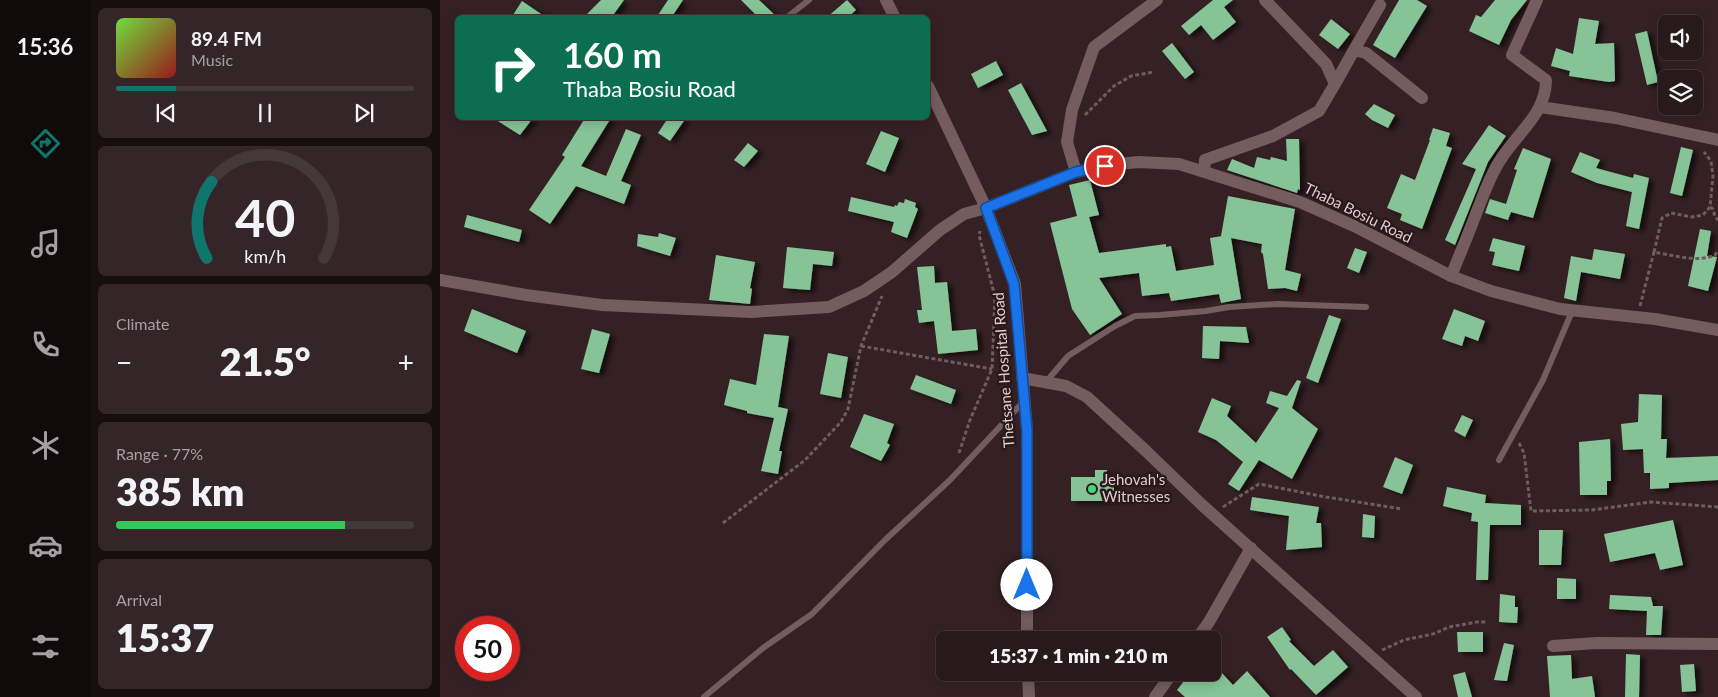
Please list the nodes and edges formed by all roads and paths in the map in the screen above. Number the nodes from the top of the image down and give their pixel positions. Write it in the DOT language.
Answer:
graph roads {
  1 [pos="809,0"];
  2 [pos="886,0"];
  3 [pos="1157,0"];
  4 [pos="1266,0"];
  5 [pos="1537,0"];
  6 [pos="1380,6"];
  7 [pos="790,15"];
  8 [pos="893,15"];
  9 [pos="1354,50"];
  10 [pos="1154,72"];
  11 [pos="1335,84"];
  12 [pos="930,90"];
  13 [pos="1422,98"];
  14 [pos="1540,107"];
  15 [pos="1069,131"];
  16 [pos="1689,133"];
  17 [pos="1718,140"];
  18 [pos="1204,171"];
  19 [pos="1076,172"];
  20 [pos="1710,207"];
  21 [pos="986,208"];
  22 [pos="1718,220"];
  23 [pos="1718,250"];
  24 [pos="1654,252"];
  25 [pos="892,272"];
  26 [pos="1451,276"];
  27 [pos="440,280"];
  28 [pos="1366,307"];
  29 [pos="1573,309"];
  30 [pos="1637,317"];
  31 [pos="1718,330"];
  32 [pos="861,346"];
  33 [pos="992,369"];
  34 [pos="1022,378"];
  35 [pos="1046,383"];
  36 [pos="1024,400"];
  37 [pos="1514,432"];
  38 [pos="958,454"];
  39 [pos="1500,460"];
  40 [pos="1718,507"];
  41 [pos="1402,508"];
  42 [pos="1212,514"];
  43 [pos="723,523"];
  44 [pos="1251,548"];
  45 [pos="1487,622"];
  46 [pos="1027,631"];
  47 [pos="1202,631"];
  48 [pos="1718,644"];
  49 [pos="1553,646"];
  50 [pos="1371,656"];
  51 [pos="1028,681"];
  52 [pos="1167,681"];
  53 [pos="704,697"];
  54 [pos="1029,697"];
  55 [pos="1155,697"];
  56 [pos="1416,697"];
  1 -- 7 [label="lane"];
  2 -- 8 [label="street"];
  3 -- 15 [label="street"];
  4 -- 11 [label="street"];
  5 -- 14 [label="street"];
  6 -- 9 [label="street"];
  9 -- 11 [label="street"];
  9 -- 13 [label="street"];
  10 -- 15 [label="path"];
  11 -- 18 [label="street"];
  12 -- 21 [label="street, Thetsane Hospital Road"];
  14 -- 16 [label="street"];
  14 -- 26 [label="street"];
  15 -- 19 [label="street"];
  16 -- 17 [label="street"];
  16 -- 20 [label="path"];
  18 -- 19 [label="street, Thaba Bosiu Road"];
  18 -- 26 [label="street, Thaba Bosiu Road"];
  19 -- 21 [label="street, Thaba Bosiu Road"];
  20 -- 22 [label="path"];
  20 -- 24 [label="path"];
  21 -- 25 [label="street, Thaba Bosiu Road"];
  21 -- 33 [label="path"];
  21 -- 34 [label="street, Thetsane Hospital Road"];
  23 -- 24 [label="path"];
  24 -- 30 [label="path"];
  25 -- 27 [label="street, Thaba Bosiu Road"];
  25 -- 32 [label="path"];
  26 -- 29 [label="street, Thaba Bosiu Road"];
  28 -- 35 [label="lane"];
  29 -- 30 [label="street, Thaba Bosiu Road"];
  29 -- 37 [label="lane"];
  30 -- 31 [label="street, Thaba Bosiu Road"];
  32 -- 33 [label="path"];
  32 -- 43 [label="path"];
  33 -- 38 [label="path"];
  34 -- 35 [label="street"];
  34 -- 36 [label="street, Thetsane Hospital Road"];
  35 -- 42 [label="street"];
  36 -- 46 [label="street, Thetsane Hospital Road"];
  36 -- 53 [label="lane"];
  37 -- 39 [label="lane"];
  37 -- 40 [label="path"];
  41 -- 42 [label="path"];
  42 -- 44 [label="street"];
  44 -- 47 [label="street"];
  44 -- 50 [label="street"];
  45 -- 50 [label="path"];
  48 -- 49 [label="street"];
  50 -- 56 [label="street"];
  51 -- 54 [label="street"];
  52 -- 55 [label="street"];
}
